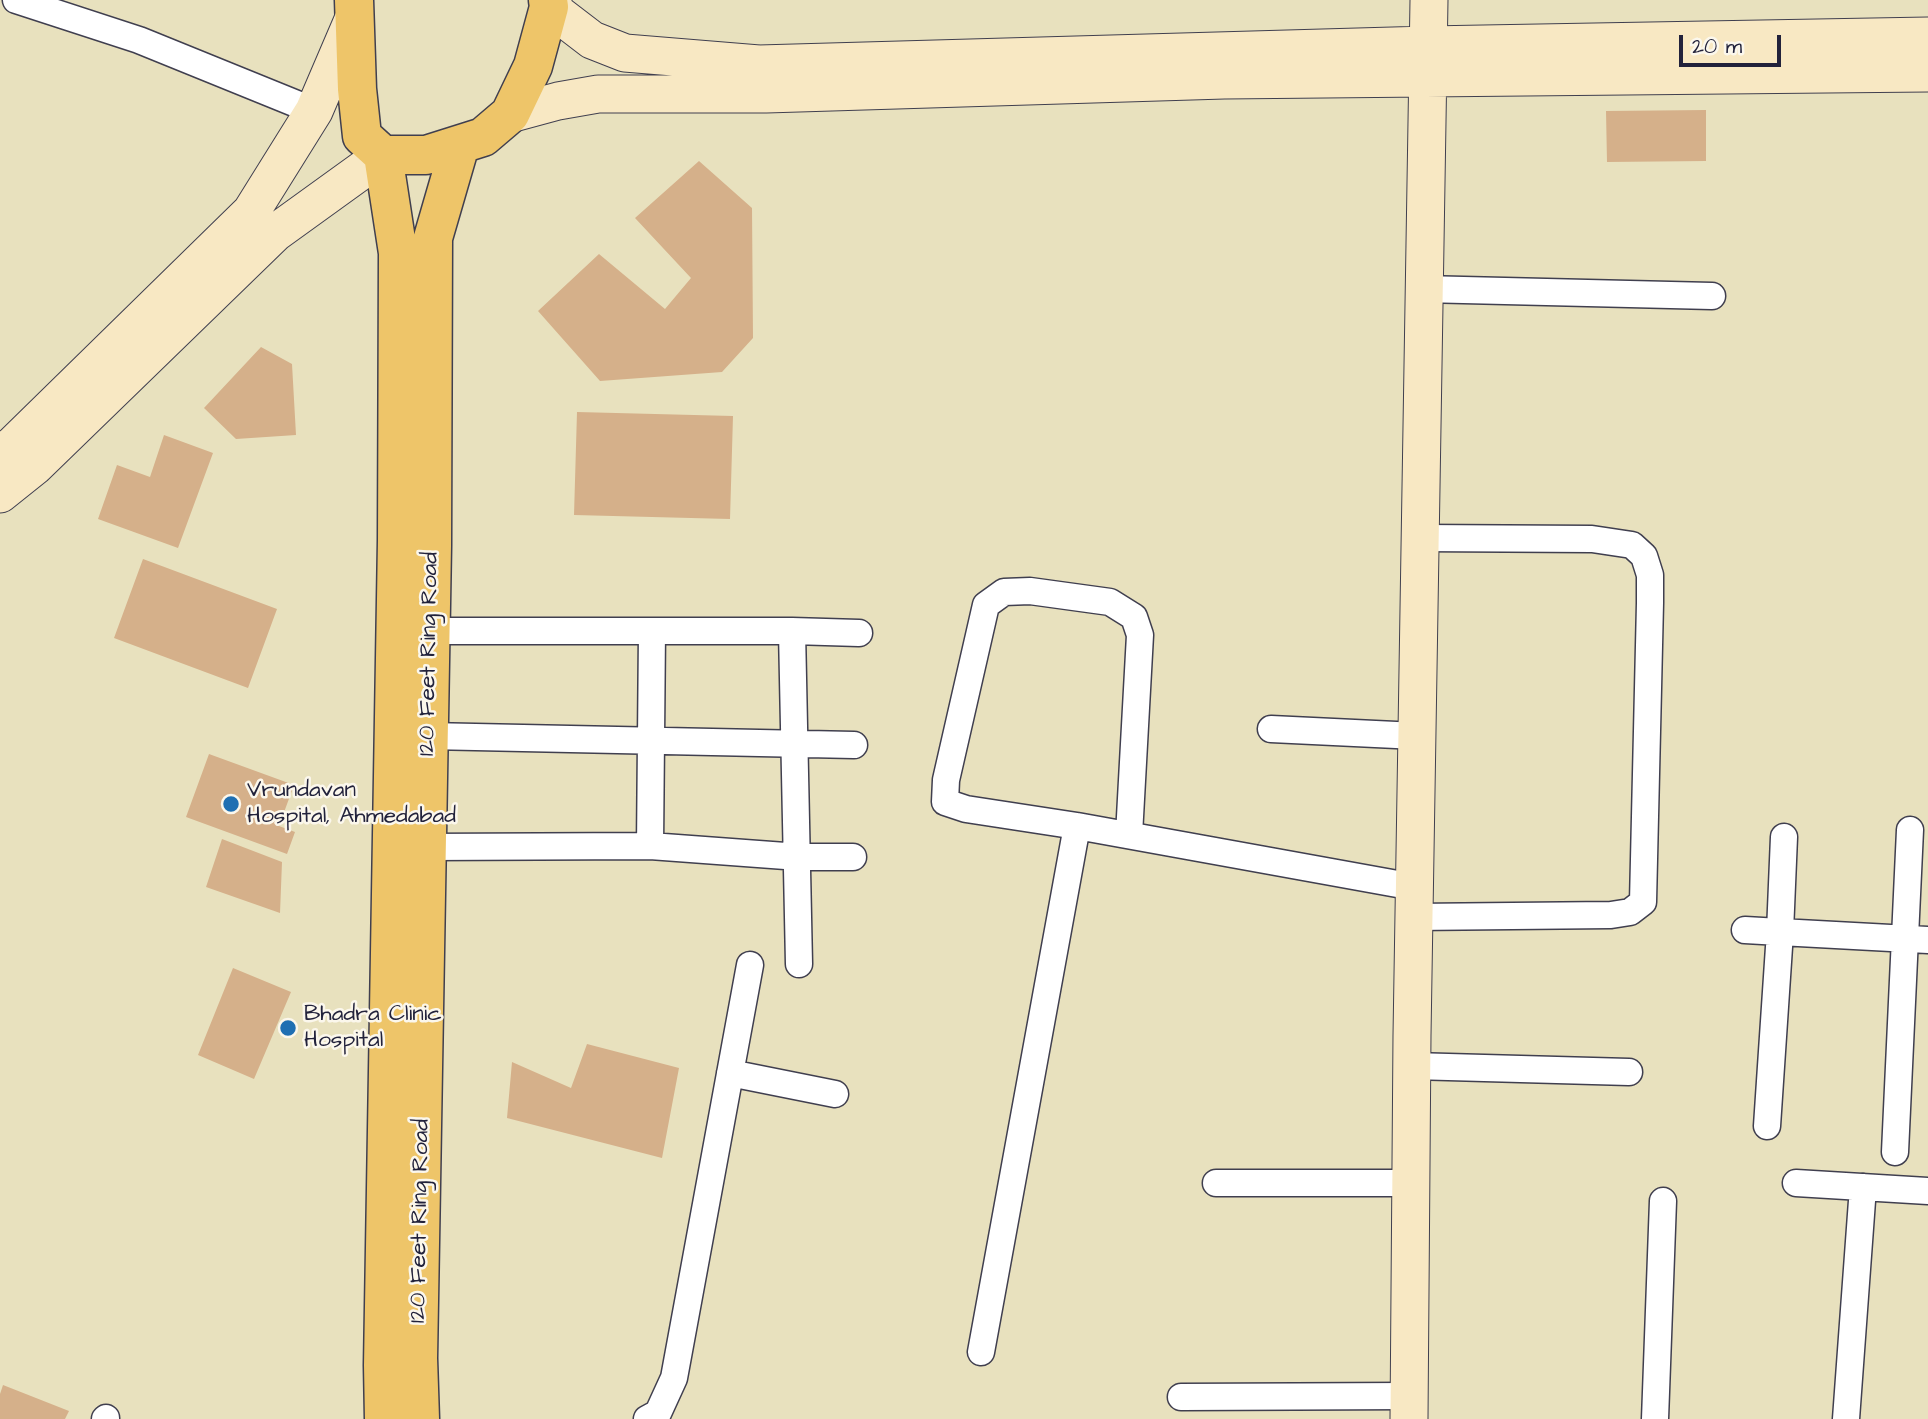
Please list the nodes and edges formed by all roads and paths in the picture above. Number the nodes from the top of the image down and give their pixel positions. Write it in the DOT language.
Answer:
graph roads {
  1 [pos="16,0"];
  2 [pos="1429,0"];
  3 [pos="550,3"];
  4 [pos="354,10"];
  5 [pos="1928,36"];
  6 [pos="1428,61"];
  7 [pos="1035,71"];
  8 [pos="1928,73"];
  9 [pos="314,111"];
  10 [pos="510,114"];
  11 [pos="460,145"];
  12 [pos="383,155"];
  13 [pos="1422,289"];
  14 [pos="1713,296"];
  15 [pos="0,455"];
  16 [pos="0,494"];
  17 [pos="1419,538"];
  18 [pos="430,631"];
  19 [pos="652,631"];
  20 [pos="792,631"];
  21 [pos="859,633"];
  22 [pos="1271,729"];
  23 [pos="428,736"];
  24 [pos="1417,737"];
  25 [pos="651,740"];
  26 [pos="796,744"];
  27 [pos="854,745"];
  28 [pos="1077,826"];
  29 [pos="1910,830"];
  30 [pos="1129,835"];
  31 [pos="1784,837"];
  32 [pos="650,846"];
  33 [pos="427,847"];
  34 [pos="799,857"];
  35 [pos="853,857"];
  36 [pos="1414,902"];
  37 [pos="1745,930"];
  38 [pos="1780,932"];
  39 [pos="1917,939"];
  40 [pos="799,964"];
  41 [pos="750,965"];
  42 [pos="1412,1066"];
  43 [pos="1629,1072"];
  44 [pos="730,1073"];
  45 [pos="835,1094"];
  46 [pos="1767,1126"];
  47 [pos="1895,1152"];
  48 [pos="1216,1183"];
  49 [pos="1796,1183"];
  50 [pos="1410,1184"];
  51 [pos="1863,1187"];
  52 [pos="1928,1191"];
  53 [pos="1663,1201"];
  54 [pos="981,1353"];
  55 [pos="1181,1397"];
  56 [pos="1409,1407"];
  57 [pos="384,1419"];
  58 [pos="419,1419"];
  59 [pos="647,1419"];
  60 [pos="1655,1419"];
  61 [pos="1846,1419"];
  1 -- 9 [label="street"];
  2 -- 6 [label="street"];
  3 -- 7 [label="street"];
  3 -- 10 [label="main road"];
  4 -- 9 [label="street"];
  4 -- 12 [label="main road"];
  5 -- 6 [label="street"];
  6 -- 7 [label="street"];
  6 -- 8 [label="street"];
  6 -- 13 [label="street"];
  7 -- 10 [label="street"];
  9 -- 15 [label="street"];
  10 -- 11 [label="main road"];
  11 -- 12 [label="main road"];
  11 -- 18 [label="main road, 120 Feet Ring Road"];
  12 -- 16 [label="street"];
  12 -- 57 [label="main road, 120 Feet Ring Road"];
  13 -- 14 [label="street"];
  13 -- 17 [label="street"];
  17 -- 24 [label="street"];
  17 -- 36 [label="street"];
  18 -- 19 [label="street"];
  18 -- 23 [label="main road, 120 Feet Ring Road"];
  19 -- 20 [label="street"];
  19 -- 25 [label="street"];
  20 -- 21 [label="street"];
  20 -- 26 [label="street"];
  22 -- 24 [label="street"];
  23 -- 25 [label="street"];
  23 -- 33 [label="main road, 120 Feet Ring Road"];
  24 -- 36 [label="street"];
  25 -- 26 [label="street"];
  25 -- 32 [label="street"];
  26 -- 27 [label="street"];
  26 -- 34 [label="street"];
  28 -- 30 [label="street"];
  28 -- 30 [label="street"];
  28 -- 54 [label="street"];
  29 -- 39 [label="street"];
  30 -- 36 [label="street"];
  31 -- 38 [label="street"];
  32 -- 33 [label="street"];
  32 -- 34 [label="street"];
  33 -- 58 [label="main road, 120 Feet Ring Road"];
  34 -- 35 [label="street"];
  34 -- 40 [label="street"];
  36 -- 42 [label="street"];
  37 -- 38 [label="street"];
  38 -- 39 [label="street"];
  38 -- 46 [label="street"];
  39 -- 47 [label="street"];
  41 -- 44 [label="street"];
  42 -- 43 [label="street"];
  42 -- 50 [label="street"];
  44 -- 45 [label="street"];
  44 -- 59 [label="street"];
  48 -- 50 [label="street"];
  49 -- 51 [label="street"];
  50 -- 56 [label="street"];
  51 -- 52 [label="street"];
  51 -- 61 [label="street"];
  53 -- 60 [label="street"];
  55 -- 56 [label="street"];
}
